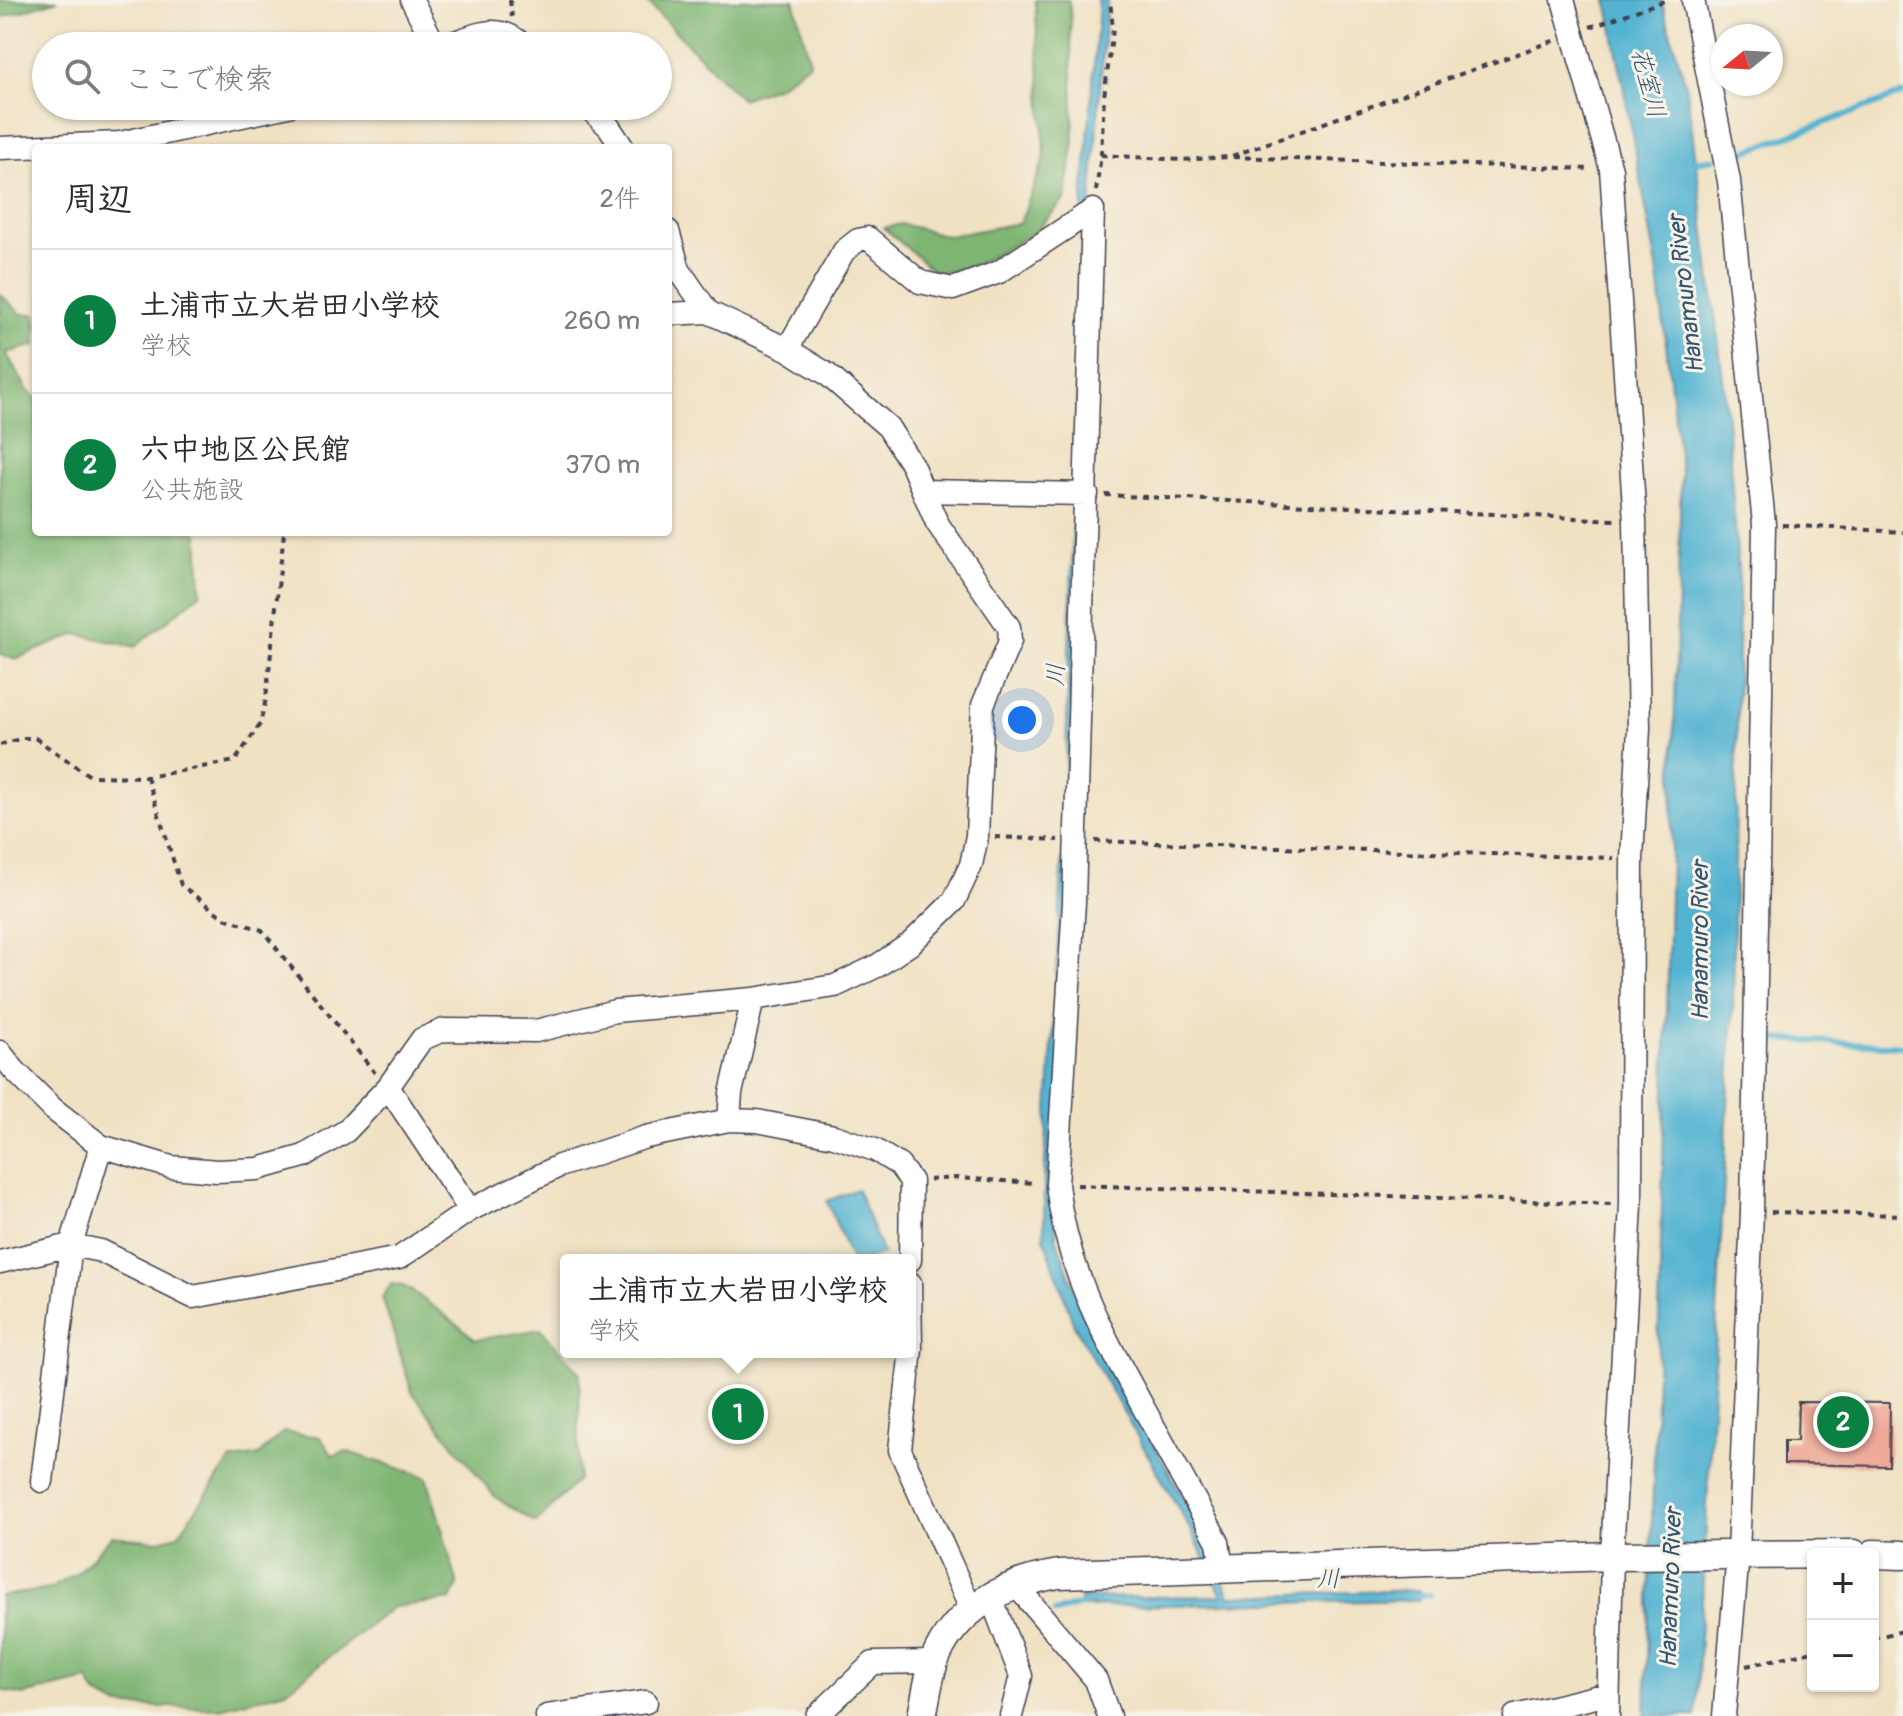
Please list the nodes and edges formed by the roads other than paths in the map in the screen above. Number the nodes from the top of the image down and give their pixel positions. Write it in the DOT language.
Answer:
graph roads {
  1 [pos="412,0"];
  2 [pos="1563,0"];
  3 [pos="1693,0"];
  4 [pos="428,32"];
  5 [pos="224,120"];
  6 [pos="602,120"];
  7 [pos="102,144"];
  8 [pos="620,144"];
  9 [pos="32,147"];
  10 [pos="0,148"];
  11 [pos="672,245"];
  12 [pos="708,312"];
  13 [pos="672,314"];
  14 [pos="787,349"];
  15 [pos="924,491"];
  16 [pos="1087,494"];
  17 [pos="753,999"];
  18 [pos="0,1052"];
  19 [pos="388,1087"];
  20 [pos="729,1120"];
  21 [pos="101,1146"];
  22 [pos="470,1210"];
  23 [pos="71,1245"];
  24 [pos="910,1254"];
  25 [pos="0,1262"];
  26 [pos="910,1358"];
  27 [pos="42,1481"];
  28 [pos="1733,1554"];
  29 [pos="1807,1554"];
  30 [pos="1879,1554"];
  31 [pos="1903,1555"];
  32 [pos="1616,1556"];
  33 [pos="1222,1568"];
  34 [pos="992,1597"];
  35 [pos="934,1662"];
  36 [pos="646,1702"];
  37 [pos="1608,1705"];
  38 [pos="547,1716"];
  39 [pos="817,1716"];
  40 [pos="922,1716"];
  41 [pos="1011,1716"];
  42 [pos="1109,1716"];
  43 [pos="1515,1716"];
  44 [pos="1724,1716"];
  1 -- 4 [label="street"];
  2 -- 32 [label="street"];
  3 -- 28 [label="street"];
  5 -- 7 [label="street"];
  6 -- 8 [label="street"];
  9 -- 10 [label="street"];
  11 -- 12 [label="street"];
  12 -- 13 [label="street"];
  12 -- 14 [label="street"];
  14 -- 15 [label="street"];
  14 -- 16 [label="street"];
  15 -- 16 [label="street"];
  15 -- 17 [label="street"];
  16 -- 33 [label="street"];
  17 -- 19 [label="street"];
  17 -- 20 [label="street"];
  18 -- 21 [label="street"];
  19 -- 21 [label="street"];
  19 -- 22 [label="street"];
  20 -- 22 [label="street"];
  20 -- 24 [label="street"];
  21 -- 23 [label="street"];
  22 -- 23 [label="street"];
  23 -- 25 [label="street"];
  23 -- 27 [label="street"];
  26 -- 34 [label="street"];
  28 -- 29 [label="street"];
  28 -- 32 [label="street"];
  28 -- 44 [label="street"];
  30 -- 31 [label="street"];
  32 -- 33 [label="street"];
  32 -- 37 [label="street"];
  33 -- 34 [label="street"];
  34 -- 35 [label="street"];
  34 -- 41 [label="street"];
  34 -- 42 [label="street"];
  35 -- 39 [label="street"];
  35 -- 40 [label="street"];
  36 -- 38 [label="street"];
  37 -- 43 [label="street"];
}
